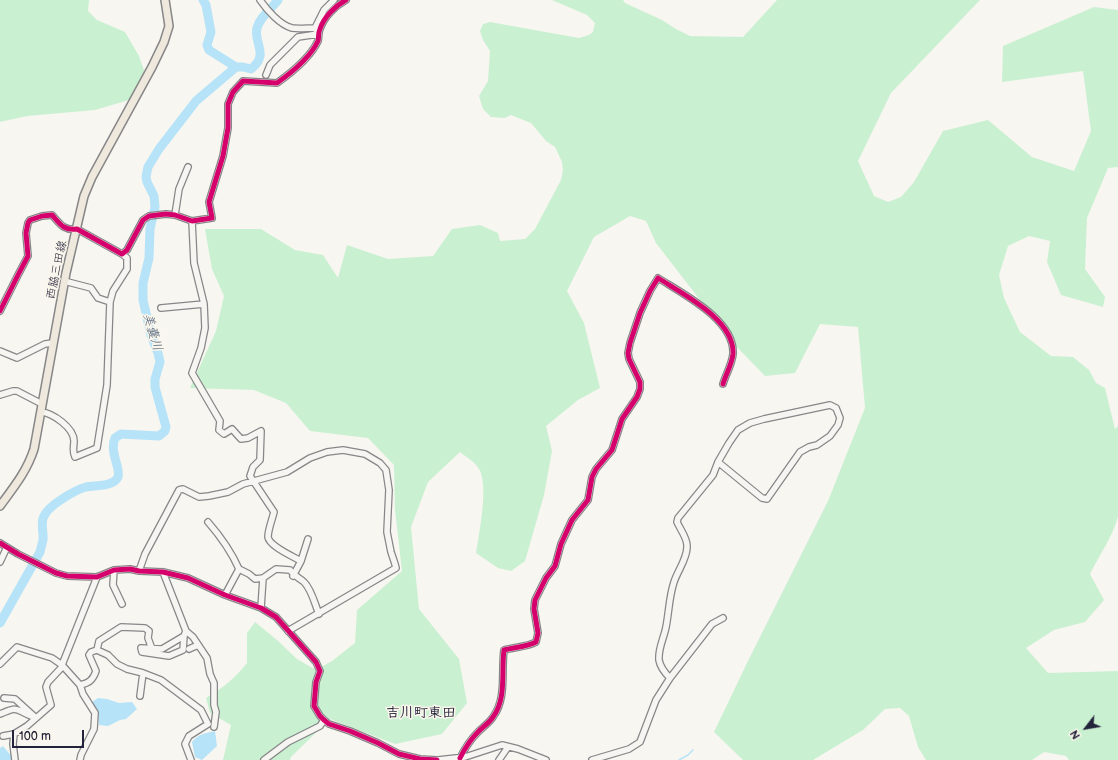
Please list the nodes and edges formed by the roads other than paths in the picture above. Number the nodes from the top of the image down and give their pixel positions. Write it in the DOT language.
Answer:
graph roads {
  1 [pos="165,0"];
  2 [pos="334,0"];
  3 [pos="346,0"];
  4 [pos="262,2"];
  5 [pos="315,28"];
  6 [pos="318,34"];
  7 [pos="266,75"];
  8 [pos="188,167"];
  9 [pos="175,215"];
  10 [pos="192,221"];
  11 [pos="77,229"];
  12 [pos="122,254"];
  13 [pos="64,281"];
  14 [pos="110,302"];
  15 [pos="204,304"];
  16 [pos="1,307"];
  17 [pos="161,308"];
  18 [pos="53,343"];
  19 [pos="0,351"];
  20 [pos="723,384"];
  21 [pos="0,395"];
  22 [pos="42,404"];
  23 [pos="41,412"];
  24 [pos="718,462"];
  25 [pos="252,481"];
  26 [pos="0,506"];
  27 [pos="208,522"];
  28 [pos="308,539"];
  29 [pos="0,543"];
  30 [pos="7,547"];
  31 [pos="301,561"];
  32 [pos="0,562"];
  33 [pos="239,569"];
  34 [pos="114,570"];
  35 [pos="139,571"];
  36 [pos="163,572"];
  37 [pos="294,576"];
  38 [pos="97,577"];
  39 [pos="263,578"];
  40 [pos="225,595"];
  41 [pos="122,604"];
  42 [pos="261,608"];
  43 [pos="319,614"];
  44 [pos="722,618"];
  45 [pos="288,631"];
  46 [pos="185,633"];
  47 [pos="198,645"];
  48 [pos="152,649"];
  49 [pos="189,649"];
  50 [pos="97,650"];
  51 [pos="0,664"];
  52 [pos="62,665"];
  53 [pos="143,672"];
  54 [pos="670,678"];
  55 [pos="80,685"];
  56 [pos="140,696"];
  57 [pos="4,698"];
  58 [pos="0,714"];
  59 [pos="36,718"];
  60 [pos="324,720"];
  61 [pos="214,727"];
  62 [pos="14,734"];
  63 [pos="3,736"];
  64 [pos="508,747"];
  65 [pos="460,758"];
  66 [pos="15,760"];
  67 [pos="80,760"];
  68 [pos="191,760"];
  69 [pos="264,760"];
  70 [pos="438,760"];
  71 [pos="499,760"];
  72 [pos="546,760"];
  73 [pos="592,760"];
  1 -- 11 [label="main road, 西脇三田線"];
  2 -- 5 [label="street"];
  3 -- 6 [label="street"];
  4 -- 5 [label="street"];
  5 -- 6 [label="street"];
  6 -- 7 [label="street"];
  6 -- 10 [label="street"];
  8 -- 9 [label="street"];
  9 -- 10 [label="street"];
  9 -- 12 [label="street"];
  10 -- 15 [label="street"];
  11 -- 12 [label="street"];
  11 -- 13 [label="main road, 西脇三田線"];
  11 -- 16 [label="street"];
  12 -- 14 [label="street"];
  13 -- 14 [label="street"];
  13 -- 18 [label="main road, 西脇三田線"];
  14 -- 23 [label="street"];
  15 -- 17 [label="street"];
  15 -- 25 [label="street"];
  18 -- 19 [label="street"];
  18 -- 22 [label="main road, 西脇三田線"];
  20 -- 65 [label="street"];
  21 -- 22 [label="street"];
  22 -- 23 [label="main road, 西脇三田線"];
  23 -- 26 [label="main road, 西脇三田線"];
  24 -- 24 [label="street"];
  24 -- 54 [label="street"];
  25 -- 31 [label="street"];
  25 -- 35 [label="street"];
  25 -- 43 [label="street"];
  27 -- 33 [label="street"];
  28 -- 31 [label="street"];
  29 -- 30 [label="street"];
  30 -- 32 [label="street"];
  30 -- 38 [label="street"];
  31 -- 37 [label="street"];
  33 -- 39 [label="street"];
  33 -- 40 [label="street"];
  34 -- 35 [label="street"];
  34 -- 38 [label="street"];
  34 -- 41 [label="street"];
  35 -- 36 [label="street"];
  36 -- 40 [label="street"];
  36 -- 46 [label="street"];
  37 -- 39 [label="street"];
  37 -- 43 [label="street"];
  38 -- 52 [label="street"];
  39 -- 42 [label="street"];
  40 -- 42 [label="street"];
  42 -- 45 [label="street"];
  43 -- 45 [label="street"];
  44 -- 54 [label="street"];
  45 -- 60 [label="street"];
  46 -- 47 [label="street"];
  46 -- 48 [label="street"];
  46 -- 48 [label="street"];
  47 -- 49 [label="street"];
  47 -- 61 [label="street"];
  48 -- 50 [label="street"];
  50 -- 53 [label="street"];
  50 -- 55 [label="street"];
  51 -- 52 [label="street"];
  52 -- 55 [label="street"];
  52 -- 59 [label="street"];
  53 -- 56 [label="street"];
  53 -- 68 [label="street"];
  54 -- 73 [label="street"];
  55 -- 67 [label="street"];
  57 -- 59 [label="street"];
  58 -- 59 [label="street"];
  59 -- 62 [label="street"];
  60 -- 69 [label="street"];
  60 -- 70 [label="street"];
  62 -- 63 [label="street"];
  62 -- 66 [label="street"];
  64 -- 65 [label="street"];
  64 -- 71 [label="street"];
  64 -- 72 [label="street"];
  65 -- 70 [label="street"];
}
